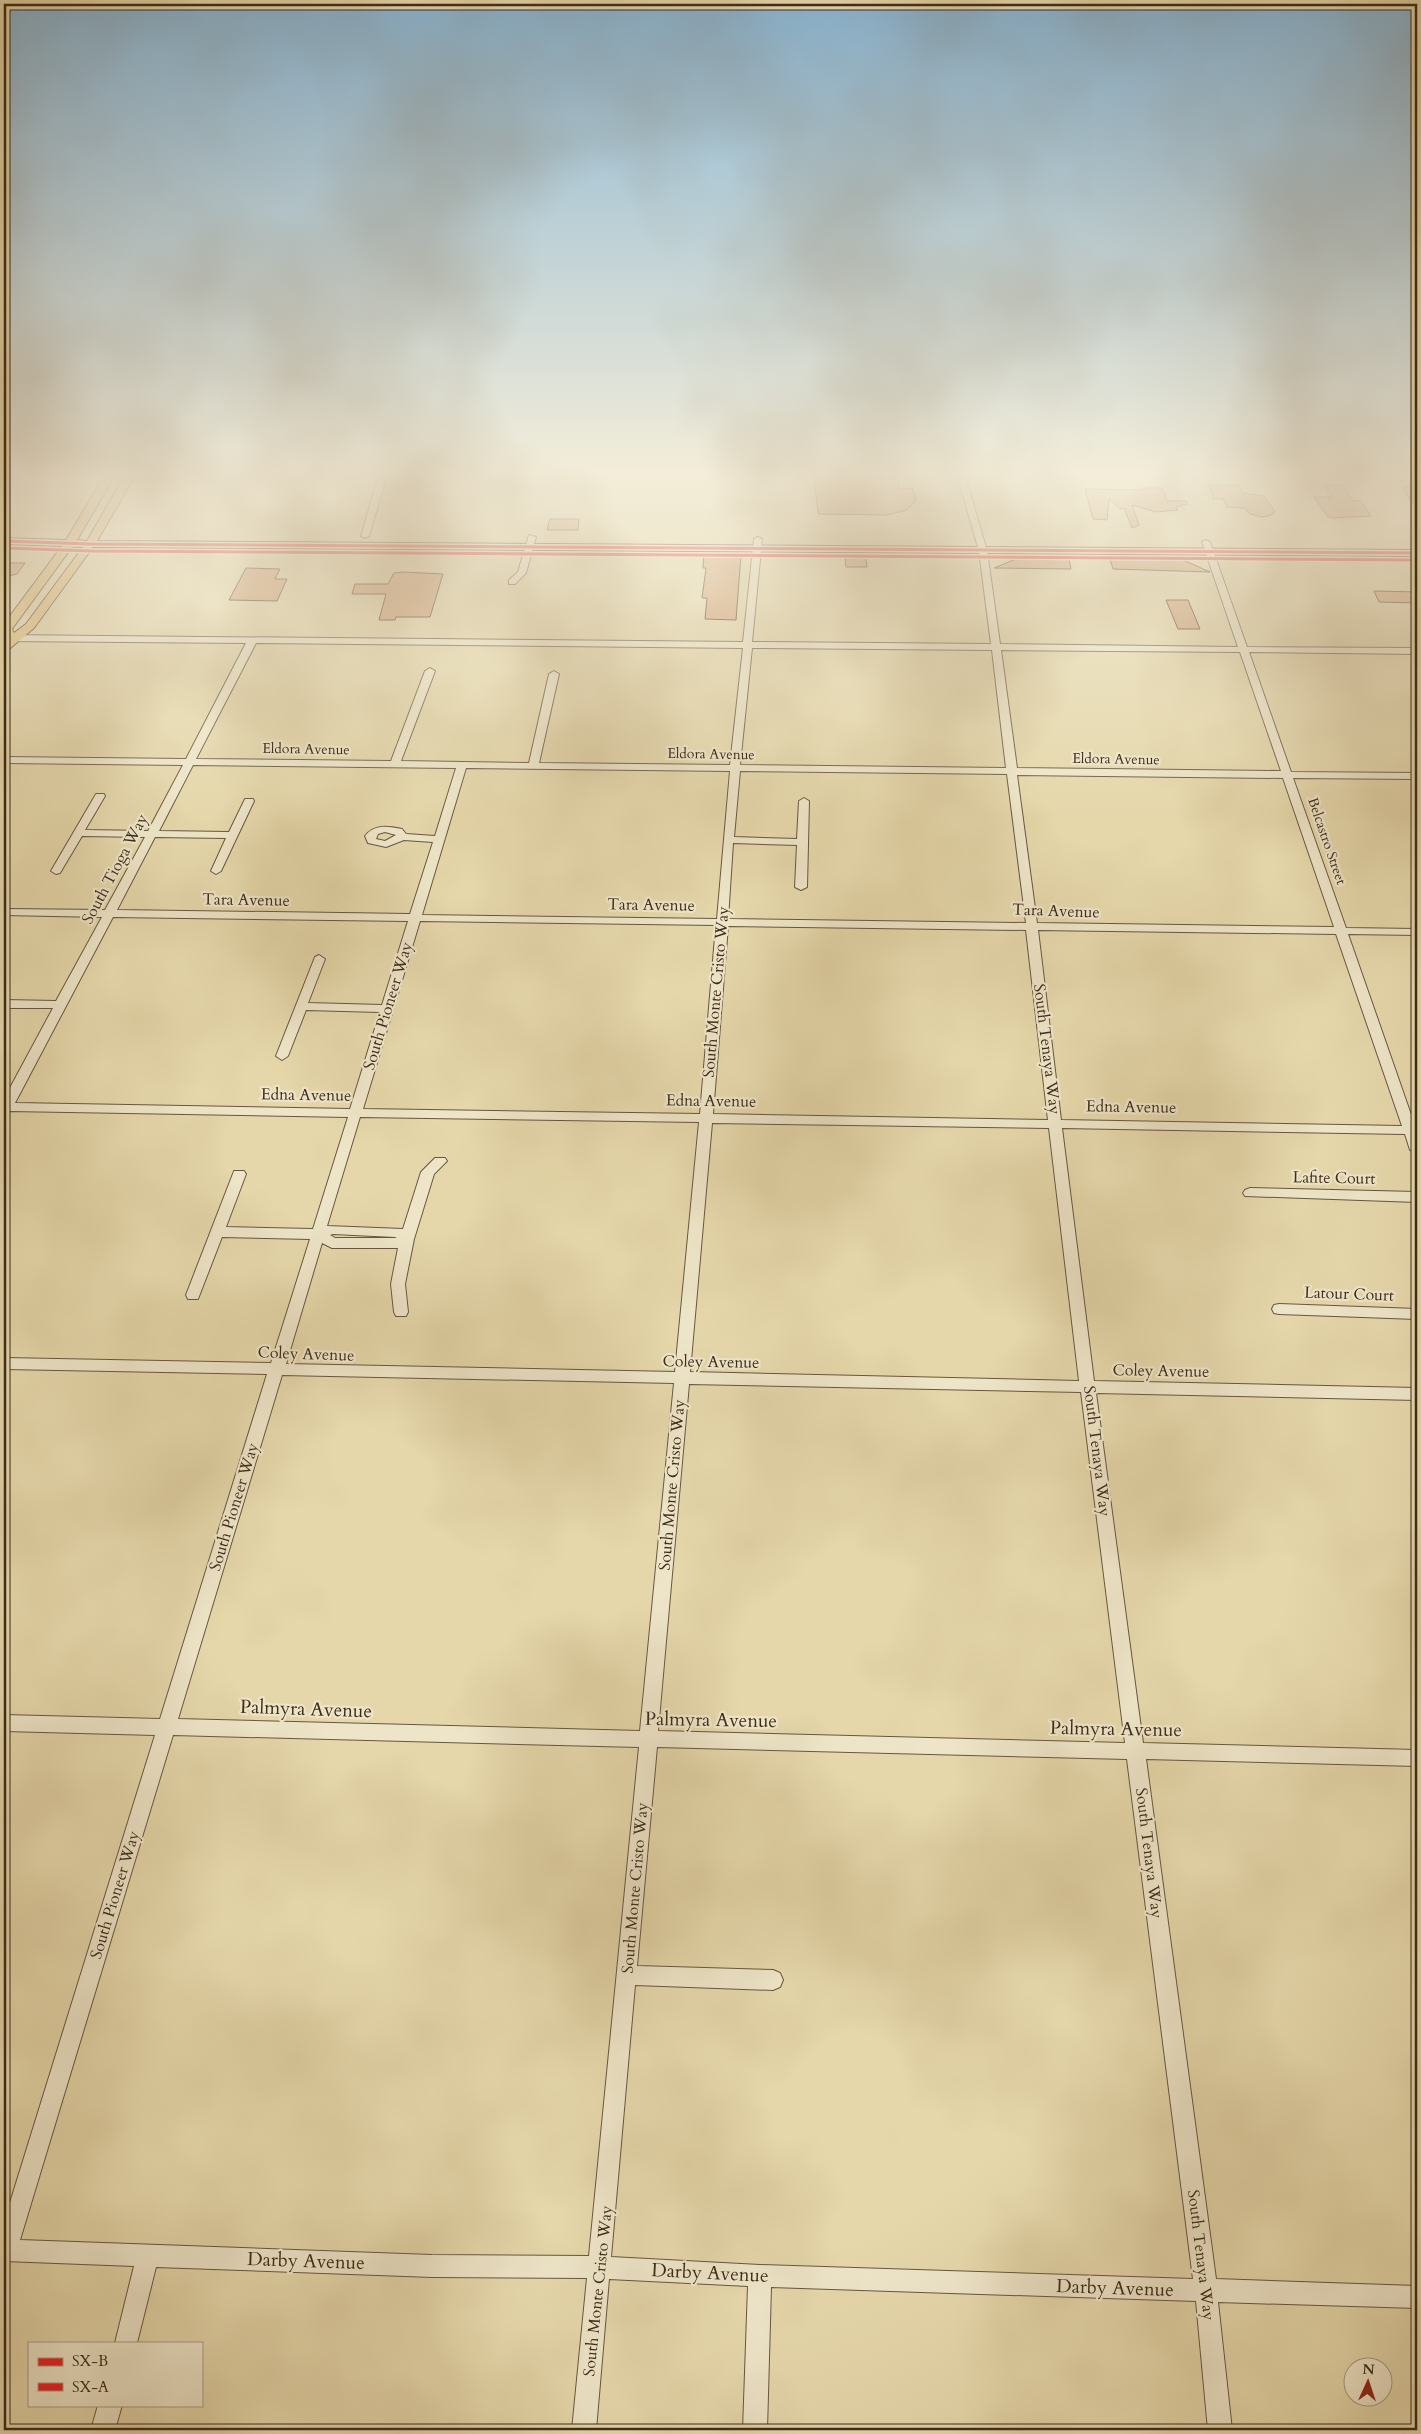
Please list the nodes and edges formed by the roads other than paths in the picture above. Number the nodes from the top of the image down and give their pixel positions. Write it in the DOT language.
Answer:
graph roads {
  1 [pos="36,589"];
  2 [pos="58,589"];
  3 [pos="753,589"];
  4 [pos="987,589"];
  5 [pos="1223,589"];
  6 [pos="252,640"];
  7 [pos="6,642"];
  8 [pos="747,645"];
  9 [pos="995,648"];
  10 [pos="1244,650"];
  11 [pos="1417,651"];
  12 [pos="430,671"];
  13 [pos="554,674"];
  14 [pos="4,760"];
  15 [pos="190,762"];
  16 [pos="395,764"];
  17 [pos="462,765"];
  18 [pos="533,766"];
  19 [pos="737,768"];
  20 [pos="1011,772"];
  21 [pos="1288,775"];
  22 [pos="1417,776"];
  23 [pos="100,796"];
  24 [pos="249,801"];
  25 [pos="804,801"];
  26 [pos="78,833"];
  27 [pos="152,834"];
  28 [pos="233,835"];
  29 [pos="401,837"];
  30 [pos="439,838"];
  31 [pos="728,840"];
  32 [pos="803,842"];
  33 [pos="56,871"];
  34 [pos="216,871"];
  35 [pos="801,887"];
  36 [pos="4,912"];
  37 [pos="110,914"];
  38 [pos="414,918"];
  39 [pos="722,922"];
  40 [pos="1031,926"];
  41 [pos="1341,931"];
  42 [pos="1417,932"];
  43 [pos="319,959"];
  44 [pos="4,1004"];
  45 [pos="61,1005"];
  46 [pos="301,1006"];
  47 [pos="387,1009"];
  48 [pos="282,1056"];
  49 [pos="4,1109"];
  50 [pos="355,1113"];
  51 [pos="705,1119"];
  52 [pos="1056,1123"];
  53 [pos="1414,1130"];
  54 [pos="1417,1150"];
  55 [pos="440,1160"];
  56 [pos="239,1174"];
  57 [pos="1250,1193"];
  58 [pos="1417,1197"];
  59 [pos="217,1232"];
  60 [pos="318,1234"];
  61 [pos="407,1239"];
  62 [pos="193,1295"];
  63 [pos="1279,1309"];
  64 [pos="401,1312"];
  65 [pos="1417,1314"];
  66 [pos="4,1363"];
  67 [pos="276,1370"];
  68 [pos="682,1379"];
  69 [pos="1089,1387"];
  70 [pos="1417,1394"];
  71 [pos="4,1723"];
  72 [pos="166,1727"];
  73 [pos="649,1739"];
  74 [pos="1136,1751"];
  75 [pos="1417,1758"];
  76 [pos="627,1975"];
  77 [pos="773,1980"];
  78 [pos="5,2250"];
  79 [pos="148,2255"];
  80 [pos="600,2267"];
  81 [pos="760,2276"];
  82 [pos="1206,2290"];
  83 [pos="1417,2298"];
  84 [pos="126,2342"];
  85 [pos="110,2406"];
  86 [pos="103,2430"];
  87 [pos="584,2430"];
  88 [pos="755,2430"];
  89 [pos="1220,2430"];
  1 -- 7 [label="main road"];
  2 -- 7 [label="main road"];
  3 -- 8 [label="street, South Monte Cristo Way"];
  4 -- 9 [label="street, South Tenaya Way"];
  5 -- 10 [label="street, Belcastro Street"];
  6 -- 7 [label="street"];
  6 -- 8 [label="street"];
  6 -- 15 [label="street, South Tioga Way"];
  8 -- 9 [label="street"];
  8 -- 19 [label="street, South Monte Cristo Way"];
  9 -- 10 [label="street"];
  9 -- 20 [label="street, South Tenaya Way"];
  10 -- 11 [label="street"];
  10 -- 21 [label="street, Belcastro Street"];
  12 -- 16 [label="street"];
  13 -- 18 [label="street"];
  14 -- 15 [label="street, Eldora Avenue"];
  15 -- 16 [label="street, Eldora Avenue"];
  15 -- 27 [label="street, South Tioga Way"];
  16 -- 17 [label="street, Eldora Avenue"];
  17 -- 18 [label="street, Eldora Avenue"];
  17 -- 30 [label="street, South Pioneer Way"];
  18 -- 19 [label="street, Eldora Avenue"];
  19 -- 20 [label="street, Eldora Avenue"];
  19 -- 31 [label="street, South Monte Cristo Way"];
  20 -- 21 [label="street, Eldora Avenue"];
  20 -- 40 [label="street, South Tenaya Way"];
  21 -- 22 [label="street, Eldora Avenue"];
  21 -- 41 [label="street, Belcastro Street"];
  23 -- 26 [label="street"];
  24 -- 28 [label="street"];
  25 -- 32 [label="street"];
  26 -- 27 [label="street"];
  26 -- 33 [label="street"];
  27 -- 28 [label="street"];
  27 -- 37 [label="street, South Tioga Way"];
  28 -- 34 [label="street"];
  29 -- 30 [label="street"];
  30 -- 38 [label="street, South Pioneer Way"];
  31 -- 32 [label="street"];
  31 -- 39 [label="street, South Monte Cristo Way"];
  32 -- 35 [label="street"];
  36 -- 37 [label="street, Tara Avenue"];
  37 -- 38 [label="street, Tara Avenue"];
  37 -- 45 [label="street, South Tioga Way"];
  38 -- 39 [label="street, Tara Avenue"];
  38 -- 47 [label="street, South Pioneer Way"];
  39 -- 40 [label="street, Tara Avenue"];
  39 -- 51 [label="street, South Monte Cristo Way"];
  40 -- 41 [label="street, Tara Avenue"];
  40 -- 52 [label="street, South Tenaya Way"];
  41 -- 42 [label="street, Tara Avenue"];
  41 -- 53 [label="street, Belcastro Street"];
  43 -- 46 [label="street"];
  44 -- 45 [label="street"];
  45 -- 49 [label="street, South Tioga Way"];
  46 -- 47 [label="street"];
  46 -- 48 [label="street"];
  47 -- 50 [label="street, South Pioneer Way"];
  49 -- 50 [label="street, Edna Avenue"];
  50 -- 51 [label="street, Edna Avenue"];
  50 -- 60 [label="street, South Pioneer Way"];
  51 -- 52 [label="street, Edna Avenue"];
  51 -- 68 [label="street, South Monte Cristo Way"];
  52 -- 53 [label="street, Edna Avenue"];
  52 -- 69 [label="street, South Tenaya Way"];
  53 -- 54 [label="street, Belcastro Street"];
  55 -- 61 [label="street"];
  56 -- 59 [label="street"];
  57 -- 58 [label="street, Lafite Court"];
  59 -- 60 [label="street"];
  59 -- 62 [label="street"];
  60 -- 61 [label="street"];
  60 -- 67 [label="street, South Pioneer Way"];
  61 -- 64 [label="street"];
  63 -- 65 [label="street, Latour Court"];
  66 -- 67 [label="street, Coley Avenue"];
  67 -- 68 [label="street, Coley Avenue"];
  67 -- 72 [label="street, South Pioneer Way"];
  68 -- 69 [label="street, Coley Avenue"];
  68 -- 73 [label="street, South Monte Cristo Way"];
  69 -- 70 [label="street, Coley Avenue"];
  69 -- 74 [label="street, South Tenaya Way"];
  71 -- 72 [label="street, Palmyra Avenue"];
  72 -- 73 [label="street, Palmyra Avenue"];
  72 -- 78 [label="street, South Pioneer Way"];
  73 -- 74 [label="street, Palmyra Avenue"];
  73 -- 76 [label="street, South Monte Cristo Way"];
  74 -- 75 [label="street, Palmyra Avenue"];
  74 -- 82 [label="street, South Tenaya Way"];
  76 -- 77 [label="street"];
  76 -- 80 [label="street, South Monte Cristo Way"];
  78 -- 79 [label="street, Darby Avenue"];
  79 -- 80 [label="street, Darby Avenue"];
  79 -- 84 [label="street"];
  80 -- 81 [label="street, Darby Avenue"];
  80 -- 87 [label="street, South Monte Cristo Way"];
  81 -- 82 [label="street, Darby Avenue"];
  81 -- 88 [label="street"];
  82 -- 83 [label="street, Darby Avenue"];
  82 -- 89 [label="street, South Tenaya Way"];
  85 -- 86 [label="street"];
}
